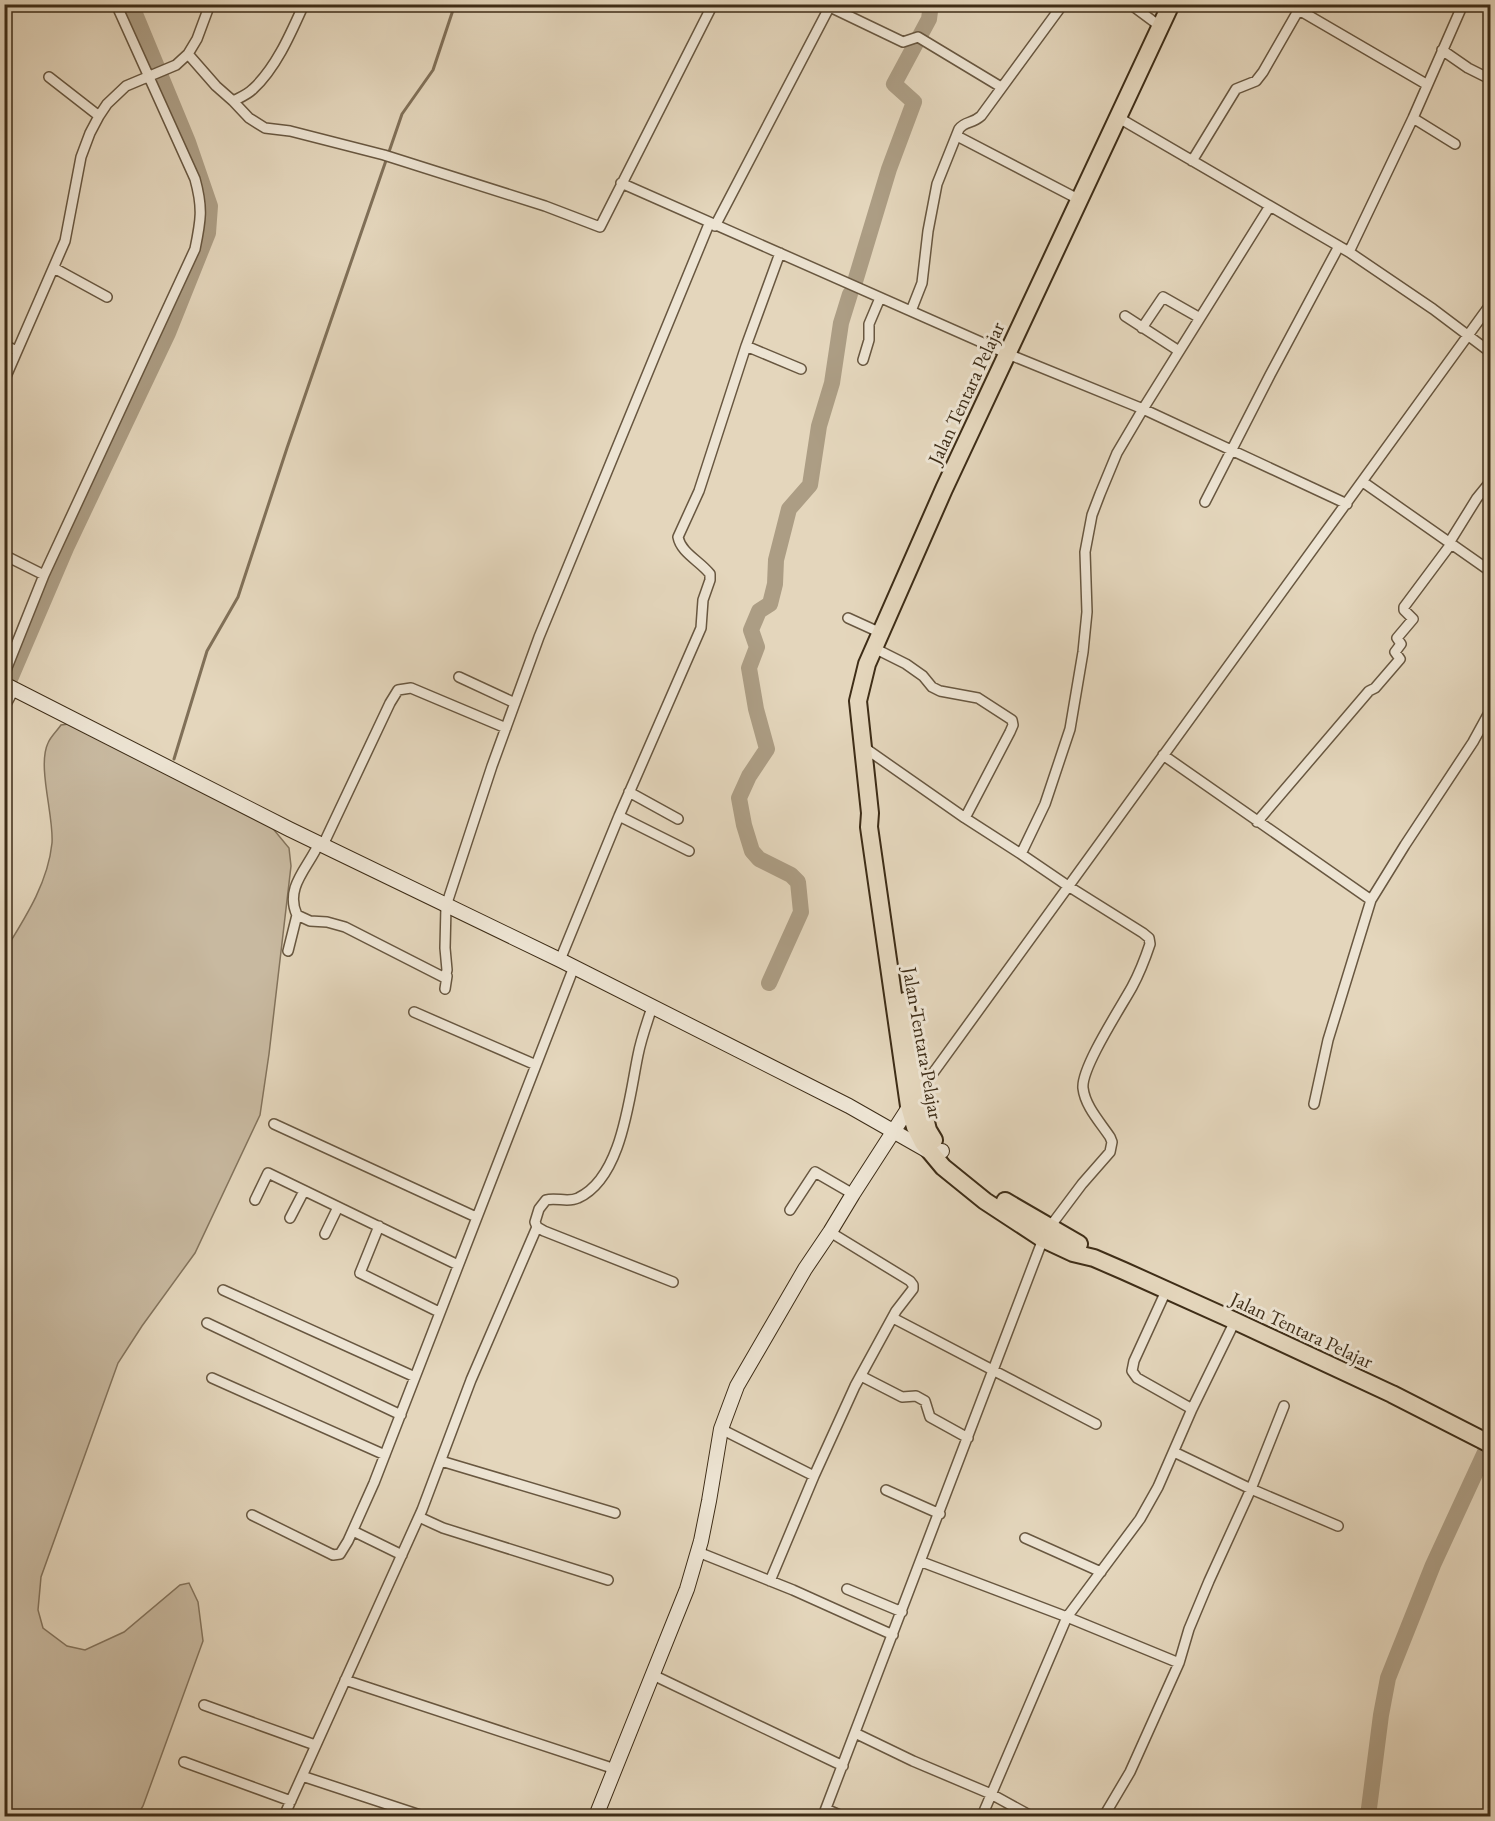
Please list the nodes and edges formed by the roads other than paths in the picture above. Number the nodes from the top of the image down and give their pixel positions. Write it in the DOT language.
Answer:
graph roads {
  1 [pos="116,4"];
  2 [pos="210,4"];
  3 [pos="304,4"];
  4 [pos="712,4"];
  5 [pos="1063,4"];
  6 [pos="1130,4"];
  7 [pos="1171,4"];
  8 [pos="1463,4"];
  9 [pos="831,6"];
  10 [pos="1300,8"];
  11 [pos="1161,27"];
  12 [pos="1443,50"];
  13 [pos="188,54"];
  14 [pos="150,76"];
  15 [pos="50,77"];
  16 [pos="1491,79"];
  17 [pos="1426,84"];
  18 [pos="1001,87"];
  19 [pos="233,101"];
  20 [pos="99,116"];
  21 [pos="1119,118"];
  22 [pos="1413,118"];
  23 [pos="957,136"];
  24 [pos="1455,144"];
  25 [pos="1192,161"];
  26 [pos="621,183"];
  27 [pos="1080,200"];
  28 [pos="1270,206"];
  29 [pos="712,225"];
  30 [pos="1338,246"];
  31 [pos="1349,252"];
  32 [pos="780,253"];
  33 [pos="54,268"];
  34 [pos="107,297"];
  35 [pos="880,298"];
  36 [pos="1491,305"];
  37 [pos="911,311"];
  38 [pos="1125,316"];
  39 [pos="1200,318"];
  40 [pos="1142,328"];
  41 [pos="1468,335"];
  42 [pos="4,345"];
  43 [pos="746,346"];
  44 [pos="17,351"];
  45 [pos="1179,351"];
  46 [pos="1491,352"];
  47 [pos="1008,354"];
  48 [pos="863,360"];
  49 [pos="801,369"];
  50 [pos="4,381"];
  51 [pos="1143,409"];
  52 [pos="1231,450"];
  53 [pos="1363,482"];
  54 [pos="1491,482"];
  55 [pos="1205,502"];
  56 [pos="1347,504"];
  57 [pos="1450,544"];
  58 [pos="4,555"];
  59 [pos="1491,571"];
  60 [pos="44,575"];
  61 [pos="848,618"];
  62 [pos="881,633"];
  63 [pos="874,648"];
  64 [pos="4,675"];
  65 [pos="459,677"];
  66 [pos="12,687"];
  67 [pos="515,704"];
  68 [pos="4,708"];
  69 [pos="1491,711"];
  70 [pos="1488,724"];
  71 [pos="506,728"];
  72 [pos="862,746"];
  73 [pos="1163,755"];
  74 [pos="629,792"];
  75 [pos="870,813"];
  76 [pos="619,816"];
  77 [pos="965,818"];
  78 [pos="678,819"];
  79 [pos="1257,822"];
  80 [pos="320,843"];
  81 [pos="689,851"];
  82 [pos="1021,854"];
  83 [pos="1068,886"];
  84 [pos="1371,900"];
  85 [pos="446,906"];
  86 [pos="297,915"];
  87 [pos="288,951"];
  88 [pos="560,960"];
  89 [pos="574,968"];
  90 [pos="447,976"];
  91 [pos="446,989"];
  92 [pos="652,1007"];
  93 [pos="414,1012"];
  94 [pos="536,1065"];
  95 [pos="920,1091"];
  96 [pos="1314,1104"];
  97 [pos="909,1106"];
  98 [pos="274,1124"];
  99 [pos="893,1131"];
  100 [pos="935,1151"];
  101 [pos="304,1191"];
  102 [pos="852,1194"];
  103 [pos="255,1200"];
  104 [pos="338,1207"];
  105 [pos="790,1210"];
  106 [pos="476,1217"];
  107 [pos="290,1218"];
  108 [pos="379,1226"];
  109 [pos="537,1227"];
  110 [pos="830,1232"];
  111 [pos="325,1234"];
  112 [pos="1046,1234"];
  113 [pos="458,1265"];
  114 [pos="673,1282"];
  115 [pos="223,1290"];
  116 [pos="1166,1291"];
  117 [pos="439,1312"];
  118 [pos="893,1318"];
  119 [pos="1235,1322"];
  120 [pos="207,1323"];
  121 [pos="994,1370"];
  122 [pos="861,1376"];
  123 [pos="415,1377"];
  124 [pos="212,1378"];
  125 [pos="1284,1406"];
  126 [pos="1192,1409"];
  127 [pos="401,1415"];
  128 [pos="1095,1424"];
  129 [pos="721,1429"];
  130 [pos="968,1438"];
  131 [pos="1483,1441"];
  132 [pos="1174,1452"];
  133 [pos="385,1455"];
  134 [pos="441,1461"];
  135 [pos="814,1476"];
  136 [pos="886,1490"];
  137 [pos="1251,1490"];
  138 [pos="615,1513"];
  139 [pos="940,1514"];
  140 [pos="252,1515"];
  141 [pos="419,1517"];
  142 [pos="1338,1526"];
  143 [pos="353,1531"];
  144 [pos="1025,1538"];
  145 [pos="698,1552"];
  146 [pos="402,1555"];
  147 [pos="921,1562"];
  148 [pos="1101,1572"];
  149 [pos="608,1580"];
  150 [pos="770,1581"];
  151 [pos="847,1589"];
  152 [pos="902,1612"];
  153 [pos="1067,1617"];
  154 [pos="893,1635"];
  155 [pos="1179,1663"];
  156 [pos="653,1675"];
  157 [pos="345,1680"];
  158 [pos="204,1705"];
  159 [pos="855,1733"];
  160 [pos="315,1744"];
  161 [pos="184,1762"];
  162 [pos="843,1766"];
  163 [pos="615,1769"];
  164 [pos="302,1776"];
  165 [pos="991,1794"];
  166 [pos="291,1801"];
  167 [pos="825,1813"];
  168 [pos="284,1816"];
  169 [pos="423,1816"];
  170 [pos="596,1816"];
  171 [pos="842,1816"];
  172 [pos="982,1816"];
  173 [pos="1031,1816"];
  174 [pos="1104,1816"];
  1 -- 14 [label="street"];
  2 -- 13 [label="street"];
  3 -- 19 [label="street"];
  4 -- 26 [label="street"];
  5 -- 18 [label="street"];
  6 -- 11 [label="street"];
  7 -- 11 [label="highway, Jalan Tentara Pelajar"];
  8 -- 12 [label="street"];
  9 -- 18 [label="street"];
  9 -- 29 [label="street"];
  10 -- 17 [label="street"];
  10 -- 25 [label="street"];
  11 -- 21 [label="highway, Jalan Tentara Pelajar"];
  12 -- 16 [label="street"];
  12 -- 17 [label="street"];
  13 -- 14 [label="street"];
  13 -- 19 [label="street"];
  14 -- 20 [label="street"];
  14 -- 60 [label="street"];
  15 -- 20 [label="street"];
  17 -- 22 [label="street"];
  18 -- 23 [label="street"];
  19 -- 26 [label="street"];
  20 -- 33 [label="street"];
  21 -- 25 [label="street"];
  21 -- 27 [label="highway, Jalan Tentara Pelajar"];
  22 -- 24 [label="street"];
  22 -- 31 [label="street"];
  23 -- 27 [label="street"];
  23 -- 37 [label="street"];
  25 -- 28 [label="street"];
  26 -- 29 [label="street"];
  27 -- 47 [label="highway, Jalan Tentara Pelajar"];
  28 -- 30 [label="street"];
  28 -- 39 [label="street"];
  29 -- 32 [label="street"];
  29 -- 67 [label="street"];
  30 -- 31 [label="street"];
  30 -- 52 [label="street"];
  31 -- 41 [label="street"];
  32 -- 35 [label="street"];
  32 -- 43 [label="street"];
  33 -- 34 [label="street"];
  33 -- 44 [label="street"];
  35 -- 37 [label="street"];
  35 -- 48 [label="street"];
  36 -- 41 [label="street"];
  37 -- 47 [label="street"];
  38 -- 40 [label="street"];
  39 -- 40 [label="street"];
  39 -- 45 [label="street"];
  40 -- 45 [label="street"];
  41 -- 46 [label="street"];
  41 -- 53 [label="street"];
  42 -- 44 [label="street"];
  43 -- 49 [label="street"];
  43 -- 74 [label="street"];
  44 -- 50 [label="street"];
  45 -- 51 [label="street"];
  47 -- 51 [label="street"];
  47 -- 62 [label="highway, Jalan Tentara Pelajar"];
  51 -- 52 [label="street"];
  51 -- 82 [label="street"];
  52 -- 55 [label="street"];
  52 -- 56 [label="street"];
  53 -- 56 [label="street"];
  53 -- 57 [label="street"];
  54 -- 57 [label="street"];
  56 -- 73 [label="street"];
  57 -- 59 [label="street"];
  57 -- 79 [label="street"];
  58 -- 60 [label="street"];
  60 -- 64 [label="street"];
  61 -- 62 [label="street"];
  62 -- 63 [label="highway, Jalan Tentara Pelajar"];
  63 -- 72 [label="highway, Jalan Tentara Pelajar"];
  63 -- 77 [label="street"];
  65 -- 67 [label="street"];
  66 -- 68 [label="street"];
  66 -- 80 [label="street"];
  67 -- 71 [label="street"];
  69 -- 70 [label="street"];
  70 -- 84 [label="street"];
  71 -- 80 [label="street"];
  71 -- 85 [label="street"];
  72 -- 75 [label="highway, Jalan Tentara Pelajar"];
  72 -- 77 [label="street"];
  73 -- 79 [label="street"];
  73 -- 83 [label="street"];
  74 -- 76 [label="street"];
  74 -- 78 [label="street"];
  75 -- 95 [label="highway, Jalan Tentara Pelajar"];
  75 -- 97 [label="highway, Jalan Tentara Pelajar"];
  76 -- 81 [label="street"];
  76 -- 88 [label="street"];
  77 -- 82 [label="street"];
  79 -- 84 [label="street"];
  80 -- 85 [label="street"];
  80 -- 86 [label="street"];
  82 -- 83 [label="street"];
  83 -- 95 [label="street"];
  83 -- 112 [label="street"];
  84 -- 96 [label="street"];
  85 -- 88 [label="street"];
  85 -- 90 [label="street"];
  86 -- 87 [label="street"];
  86 -- 90 [label="street"];
  88 -- 89 [label="street"];
  89 -- 92 [label="street"];
  89 -- 94 [label="street"];
  90 -- 91 [label="street"];
  92 -- 99 [label="street"];
  92 -- 109 [label="street"];
  93 -- 94 [label="street"];
  94 -- 106 [label="street"];
  95 -- 97 [label="street"];
  95 -- 100 [label="highway, Jalan Tentara Pelajar"];
  97 -- 99 [label="street"];
  97 -- 100 [label="highway, Jalan Tentara Pelajar"];
  98 -- 106 [label="street"];
  99 -- 100 [label="street"];
  99 -- 102 [label="street"];
  100 -- 112 [label="highway, Jalan Tentara Pelajar"];
  101 -- 103 [label="street"];
  101 -- 104 [label="street"];
  101 -- 107 [label="street"];
  102 -- 105 [label="street"];
  102 -- 110 [label="street"];
  104 -- 108 [label="street"];
  104 -- 111 [label="street"];
  106 -- 113 [label="street"];
  108 -- 113 [label="street"];
  108 -- 117 [label="street"];
  109 -- 114 [label="street"];
  109 -- 134 [label="street"];
  110 -- 118 [label="street"];
  110 -- 129 [label="street"];
  112 -- 116 [label="highway, Jalan Tentara Pelajar"];
  112 -- 121 [label="street"];
  113 -- 117 [label="street"];
  115 -- 123 [label="street"];
  116 -- 119 [label="highway, Jalan Tentara Pelajar"];
  116 -- 126 [label="street"];
  117 -- 123 [label="street"];
  118 -- 121 [label="street"];
  118 -- 122 [label="street"];
  119 -- 126 [label="street"];
  119 -- 131 [label="highway, Jalan Tentara Pelajar"];
  120 -- 127 [label="street"];
  121 -- 128 [label="street"];
  121 -- 130 [label="street"];
  122 -- 130 [label="street"];
  122 -- 135 [label="street"];
  123 -- 127 [label="street"];
  124 -- 133 [label="street"];
  125 -- 137 [label="street"];
  126 -- 132 [label="street"];
  127 -- 133 [label="street"];
  129 -- 135 [label="street"];
  129 -- 145 [label="street"];
  130 -- 139 [label="street"];
  132 -- 137 [label="street"];
  132 -- 148 [label="street"];
  133 -- 143 [label="street"];
  134 -- 138 [label="street"];
  134 -- 141 [label="street"];
  135 -- 150 [label="street"];
  136 -- 139 [label="street"];
  137 -- 142 [label="street"];
  137 -- 155 [label="street"];
  139 -- 147 [label="street"];
  140 -- 143 [label="street"];
  141 -- 146 [label="street"];
  141 -- 149 [label="street"];
  143 -- 146 [label="street"];
  144 -- 148 [label="street"];
  145 -- 150 [label="street"];
  145 -- 156 [label="street"];
  146 -- 157 [label="street"];
  147 -- 152 [label="street"];
  147 -- 153 [label="street"];
  148 -- 153 [label="street"];
  150 -- 154 [label="street"];
  151 -- 152 [label="street"];
  152 -- 154 [label="street"];
  153 -- 155 [label="street"];
  153 -- 165 [label="street"];
  154 -- 159 [label="street"];
  155 -- 174 [label="street"];
  156 -- 162 [label="street"];
  156 -- 163 [label="street"];
  157 -- 160 [label="street"];
  157 -- 163 [label="street"];
  158 -- 160 [label="street"];
  159 -- 162 [label="street"];
  159 -- 165 [label="street"];
  160 -- 164 [label="street"];
  161 -- 166 [label="street"];
  162 -- 167 [label="street"];
  163 -- 170 [label="street"];
  164 -- 166 [label="street"];
  164 -- 169 [label="street"];
  165 -- 172 [label="street"];
  165 -- 173 [label="street"];
  166 -- 168 [label="street"];
  167 -- 171 [label="street"];
}
